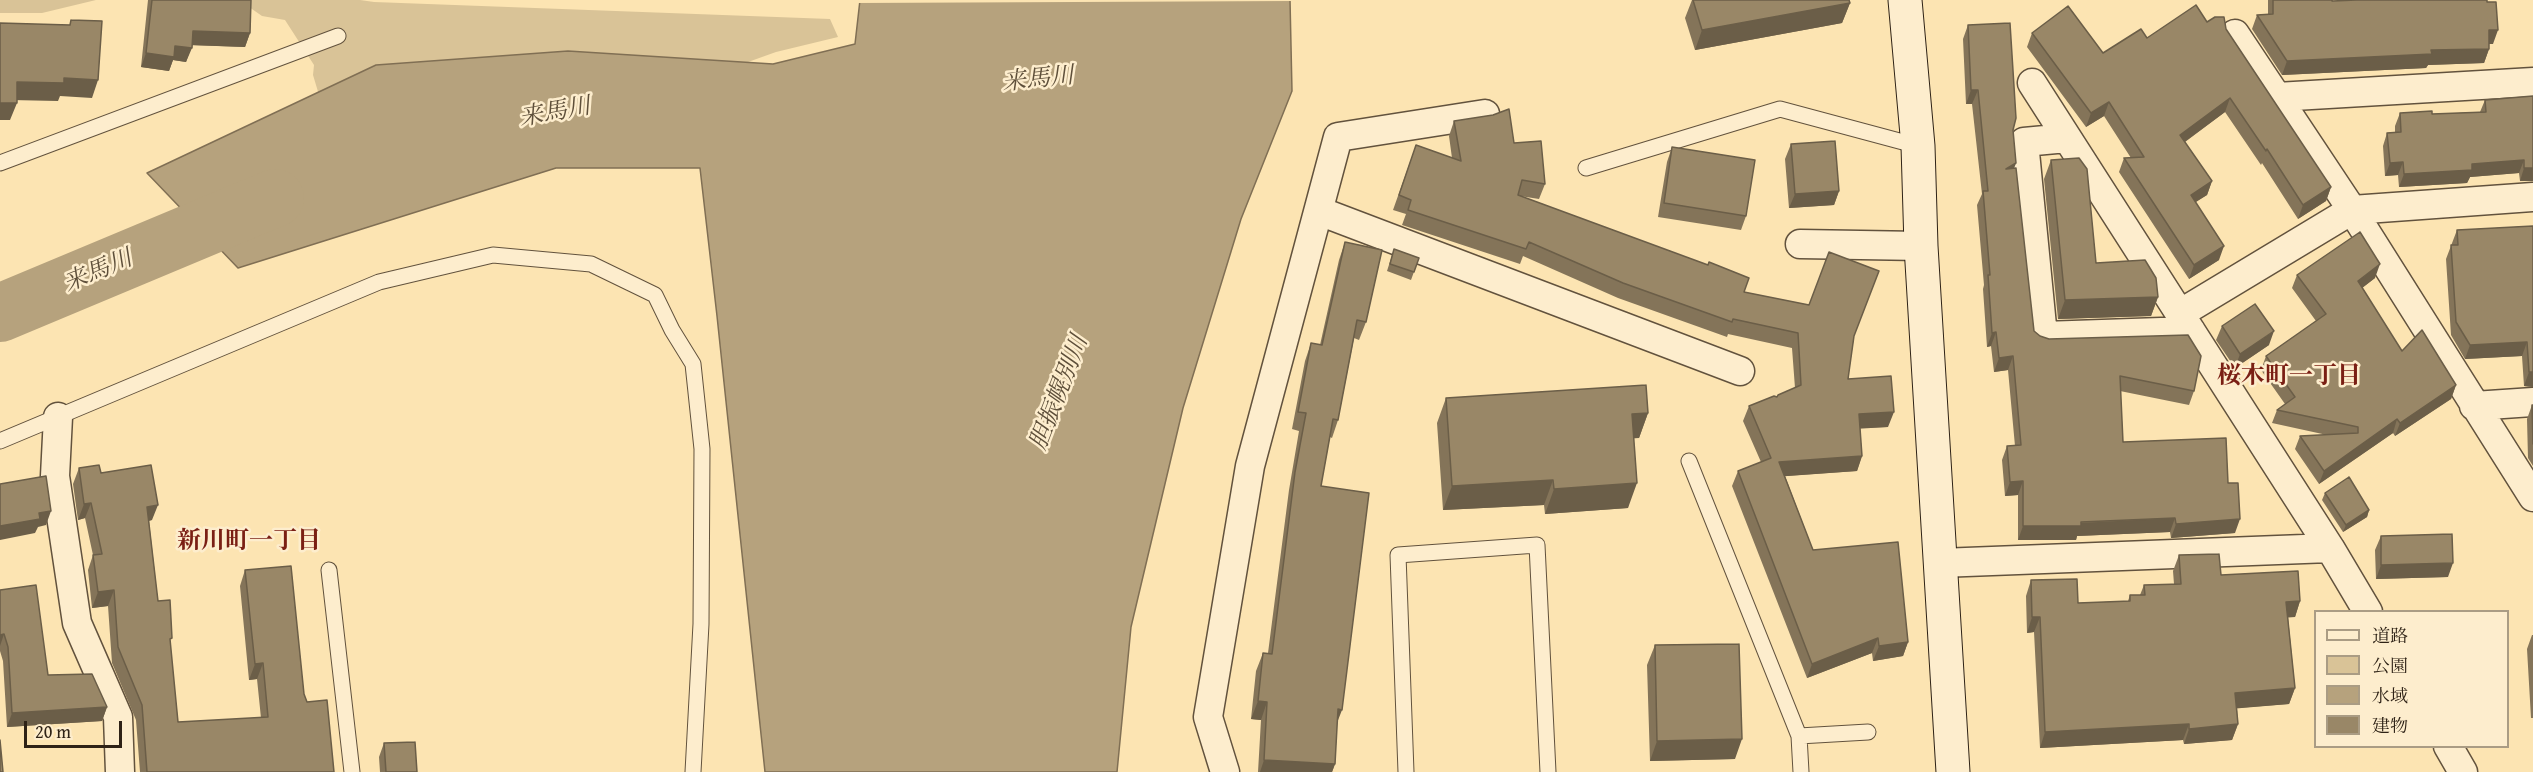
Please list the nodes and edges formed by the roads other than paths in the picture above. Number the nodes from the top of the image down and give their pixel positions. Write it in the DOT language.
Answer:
graph roads {
  1 [pos="1905,0"];
  2 [pos="2235,34"];
  3 [pos="338,36"];
  4 [pos="2533,82"];
  5 [pos="2032,83"];
  6 [pos="2277,96"];
  7 [pos="1485,114"];
  8 [pos="2067,138"];
  9 [pos="1918,146"];
  10 [pos="0,163"];
  11 [pos="1586,168"];
  12 [pos="2533,197"];
  13 [pos="1319,210"];
  14 [pos="2352,210"];
  15 [pos="1800,244"];
  16 [pos="1921,246"];
  17 [pos="2186,322"];
  18 [pos="1740,371"];
  19 [pos="2533,402"];
  20 [pos="2474,406"];
  21 [pos="58,417"];
  22 [pos="0,441"];
  23 [pos="1689,461"];
  24 [pos="2533,497"];
  25 [pos="2330,548"];
  26 [pos="1940,563"];
  27 [pos="328,570"];
  28 [pos="2367,610"];
  29 [pos="1868,732"];
  30 [pos="1799,736"];
  31 [pos="2449,748"];
  32 [pos="120,772"];
  33 [pos="352,772"];
  34 [pos="693,772"];
  35 [pos="1225,772"];
  36 [pos="1406,772"];
  37 [pos="1548,772"];
  38 [pos="1801,772"];
  39 [pos="1953,772"];
  40 [pos="2463,772"];
  1 -- 9 [label="street"];
  2 -- 6 [label="street"];
  3 -- 10 [label="lane"];
  4 -- 6 [label="street"];
  5 -- 8 [label="street"];
  6 -- 14 [label="street"];
  7 -- 13 [label="street"];
  8 -- 17 [label="street"];
  8 -- 17 [label="street"];
  9 -- 11 [label="lane"];
  9 -- 16 [label="street"];
  12 -- 14 [label="street"];
  13 -- 18 [label="street"];
  13 -- 35 [label="street"];
  14 -- 17 [label="street"];
  14 -- 20 [label="street"];
  15 -- 16 [label="street"];
  16 -- 26 [label="street"];
  17 -- 25 [label="street"];
  19 -- 20 [label="street"];
  20 -- 24 [label="street"];
  21 -- 22 [label="lane"];
  21 -- 32 [label="street"];
  21 -- 34 [label="lane"];
  23 -- 30 [label="lane"];
  25 -- 26 [label="street"];
  25 -- 28 [label="street"];
  26 -- 39 [label="street"];
  27 -- 33 [label="lane"];
  29 -- 30 [label="lane"];
  30 -- 38 [label="lane"];
  31 -- 40 [label="street"];
  36 -- 37 [label="lane"];
}
